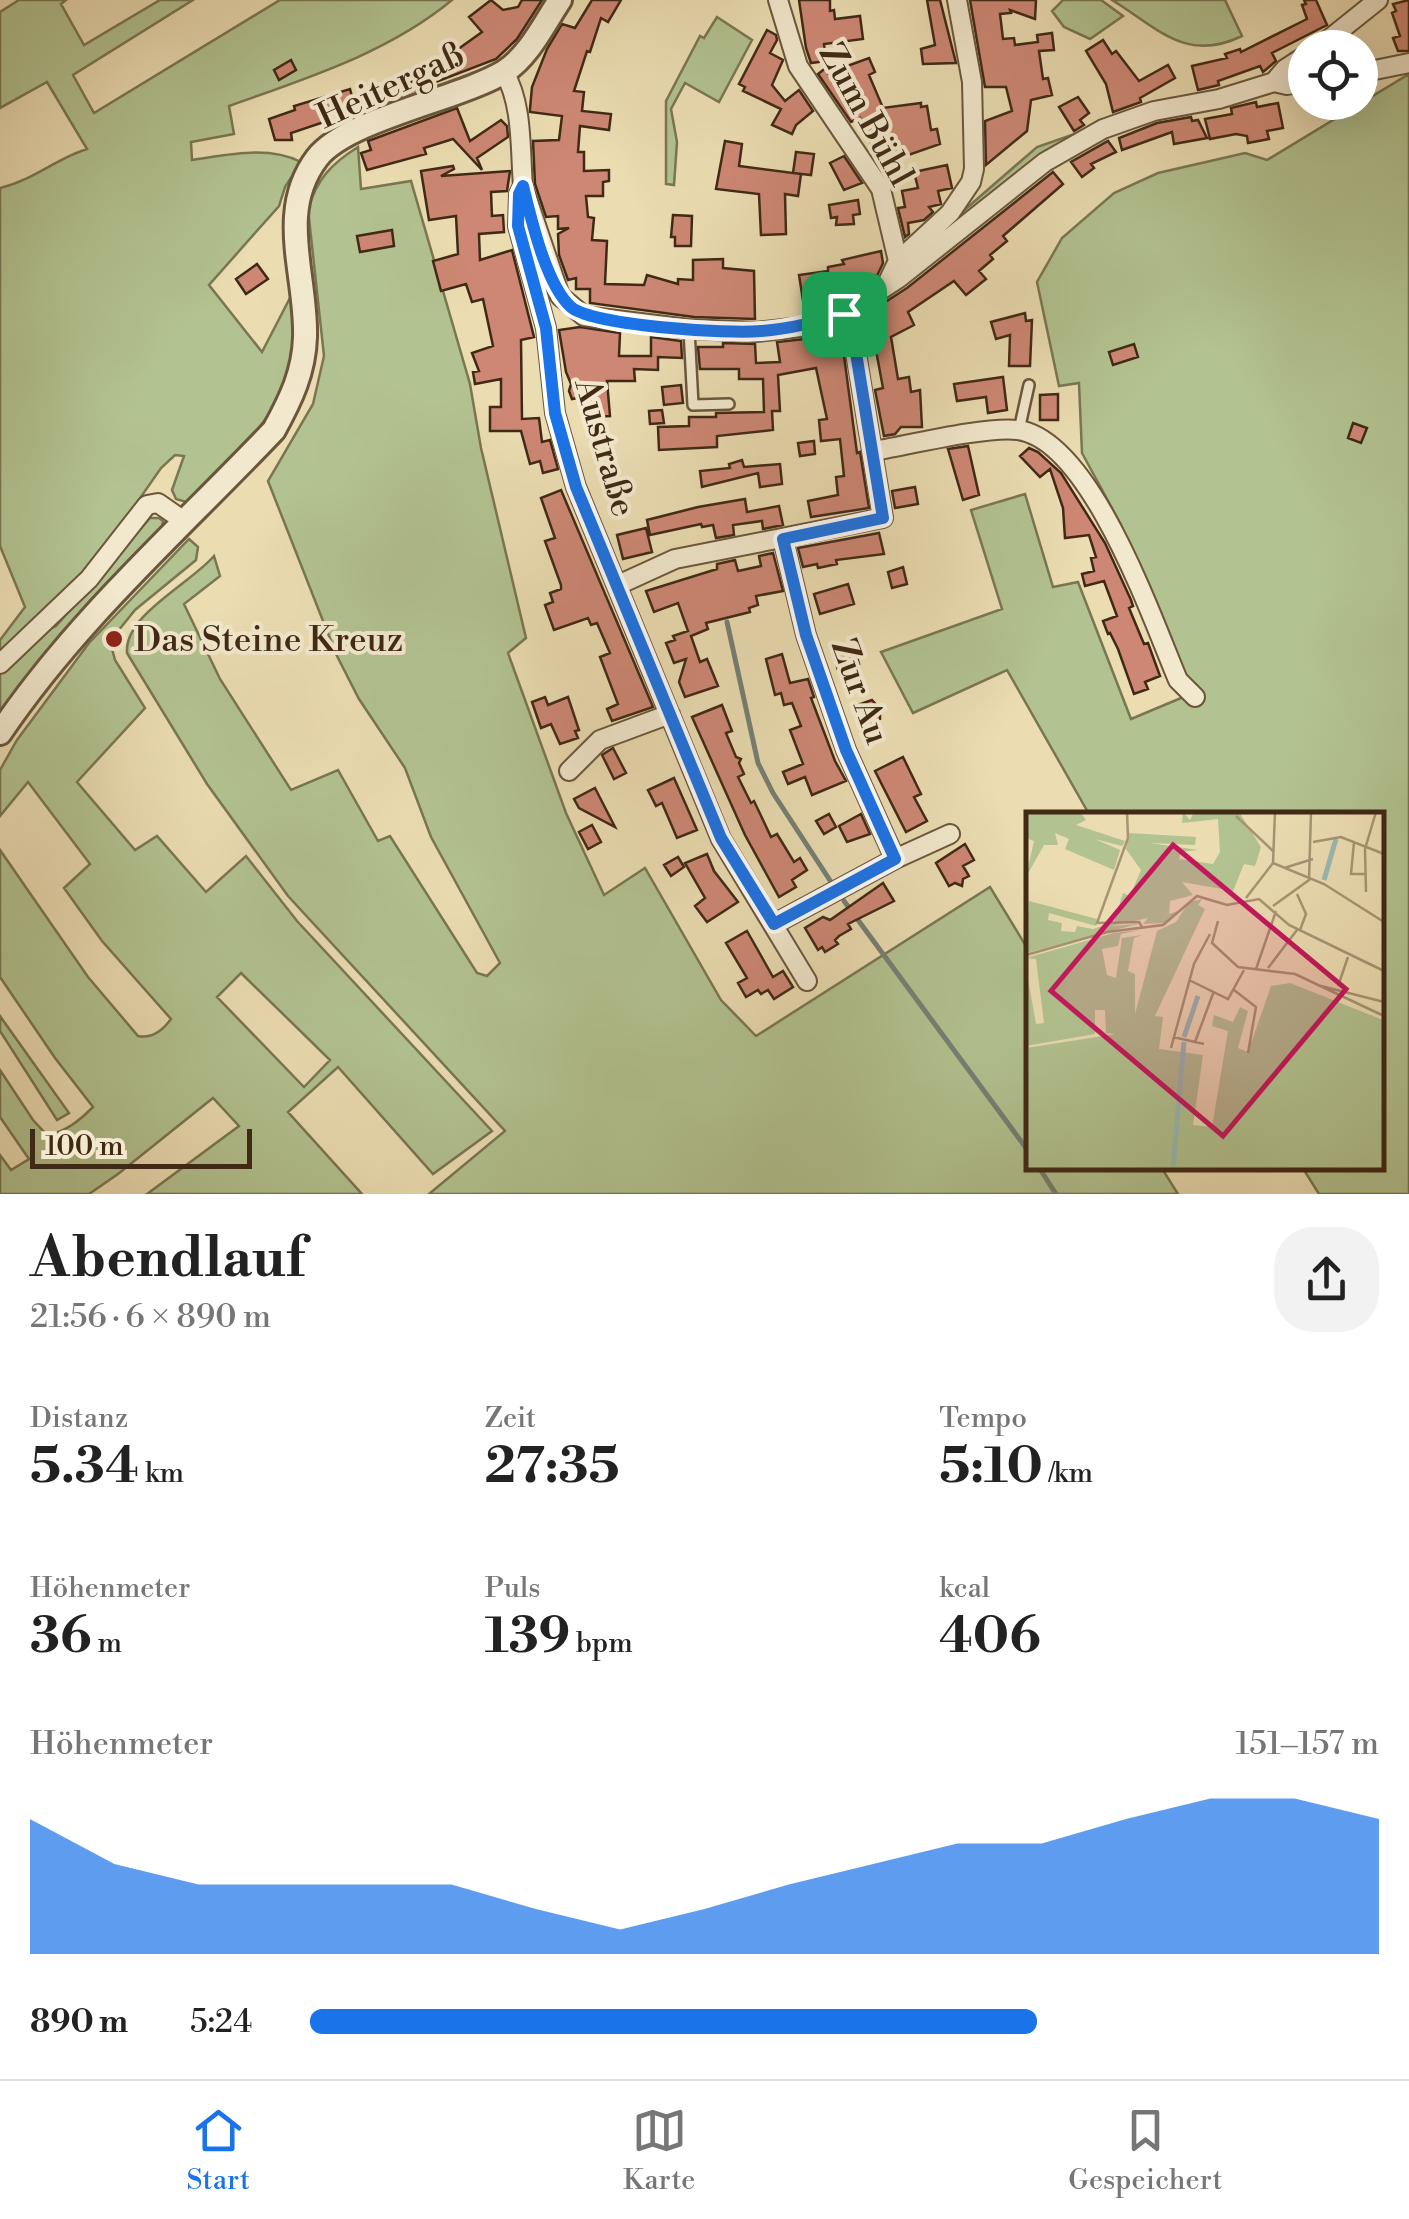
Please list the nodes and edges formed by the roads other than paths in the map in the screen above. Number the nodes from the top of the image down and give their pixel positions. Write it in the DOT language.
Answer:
graph roads {
  1 [pos="560,0"];
  2 [pos="778,0"];
  3 [pos="957,0"];
  4 [pos="1378,0"];
  5 [pos="1354,7"];
  6 [pos="1334,30"];
  7 [pos="1409,63"];
  8 [pos="1288,67"];
  9 [pos="1378,69"];
  10 [pos="504,72"];
  11 [pos="1274,82"];
  12 [pos="1288,86"];
  13 [pos="523,186"];
  14 [pos="898,261"];
  15 [pos="886,284"];
  16 [pos="844,314"];
  17 [pos="689,329"];
  18 [pos="1029,385"];
  19 [pos="729,404"];
  20 [pos="1019,430"];
  21 [pos="874,451"];
  22 [pos="184,520"];
  23 [pos="783,539"];
  24 [pos="618,585"];
  25 [pos="0,664"];
  26 [pos="1195,697"];
  27 [pos="670,714"];
  28 [pos="0,732"];
  29 [pos="569,770"];
  30 [pos="950,834"];
  31 [pos="895,859"];
  32 [pos="774,924"];
  33 [pos="807,981"];
  1 -- 10 [label="street, Heitergaß"];
  2 -- 14 [label="street, Zum Bühl"];
  3 -- 14 [label="street"];
  4 -- 5 [label="street"];
  5 -- 6 [label="street"];
  7 -- 9 [label="street"];
  8 -- 11 [label="street"];
  10 -- 13 [label="street, Austraße"];
  10 -- 22 [label="street, Heitergaß"];
  11 -- 12 [label="street"];
  11 -- 15 [label="street"];
  13 -- 17 [label="street"];
  13 -- 24 [label="street, Austraße"];
  14 -- 15 [label="street"];
  15 -- 16 [label="street"];
  16 -- 17 [label="street"];
  16 -- 21 [label="street"];
  17 -- 19 [label="lane"];
  18 -- 20 [label="lane"];
  20 -- 21 [label="street"];
  20 -- 26 [label="street"];
  21 -- 23 [label="street"];
  22 -- 25 [label="street"];
  22 -- 28 [label="street, Heitergaß"];
  23 -- 24 [label="street"];
  23 -- 31 [label="street, Zur Au"];
  24 -- 27 [label="street, Austraße"];
  27 -- 29 [label="street"];
  27 -- 32 [label="street, Austraße"];
  30 -- 31 [label="street"];
  31 -- 32 [label="street"];
  32 -- 33 [label="street, Austraße"];
}
